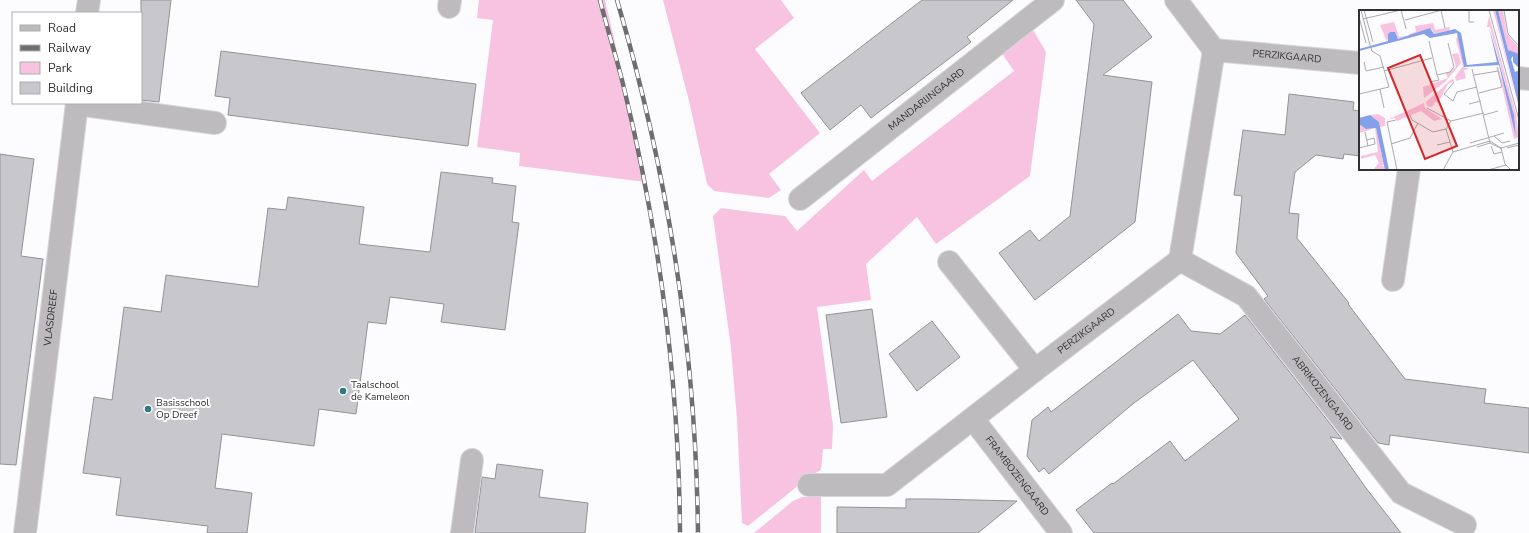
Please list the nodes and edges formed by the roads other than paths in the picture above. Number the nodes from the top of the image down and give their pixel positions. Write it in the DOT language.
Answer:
graph roads {
  1 [pos="89,0"];
  2 [pos="1053,0"];
  3 [pos="1176,0"];
  4 [pos="87,12"];
  5 [pos="1214,50"];
  6 [pos="1359,63"];
  7 [pos="1519,78"];
  8 [pos="1529,79"];
  9 [pos="77,104"];
  10 [pos="84,104"];
  11 [pos="215,123"];
  12 [pos="1409,170"];
  13 [pos="800,199"];
  14 [pos="1180,260"];
  15 [pos="949,262"];
  16 [pos="1393,280"];
  17 [pos="1035,370"];
  18 [pos="973,419"];
  19 [pos="472,460"];
  20 [pos="809,484"];
  21 [pos="1465,525"];
  22 [pos="25,533"];
  23 [pos="462,533"];
  24 [pos="1060,533"];
  1 -- 4 [label="street"];
  2 -- 13 [label="street, MANDARIJNGAARD"];
  3 -- 5 [label="street"];
  5 -- 6 [label="street, PERZIKGAARD"];
  5 -- 14 [label="street"];
  7 -- 8 [label="street"];
  9 -- 22 [label="street, VLASDREEF"];
  10 -- 11 [label="street"];
  12 -- 16 [label="street"];
  14 -- 17 [label="street, PERZIKGAARD"];
  14 -- 21 [label="street, ABRIKOZENGAARD"];
  15 -- 17 [label="street"];
  17 -- 18 [label="street, PERZIKGAARD"];
  18 -- 20 [label="street, PERZIKGAARD"];
  18 -- 24 [label="street, FRAMBOZENGAARD"];
  19 -- 23 [label="street"];
}
